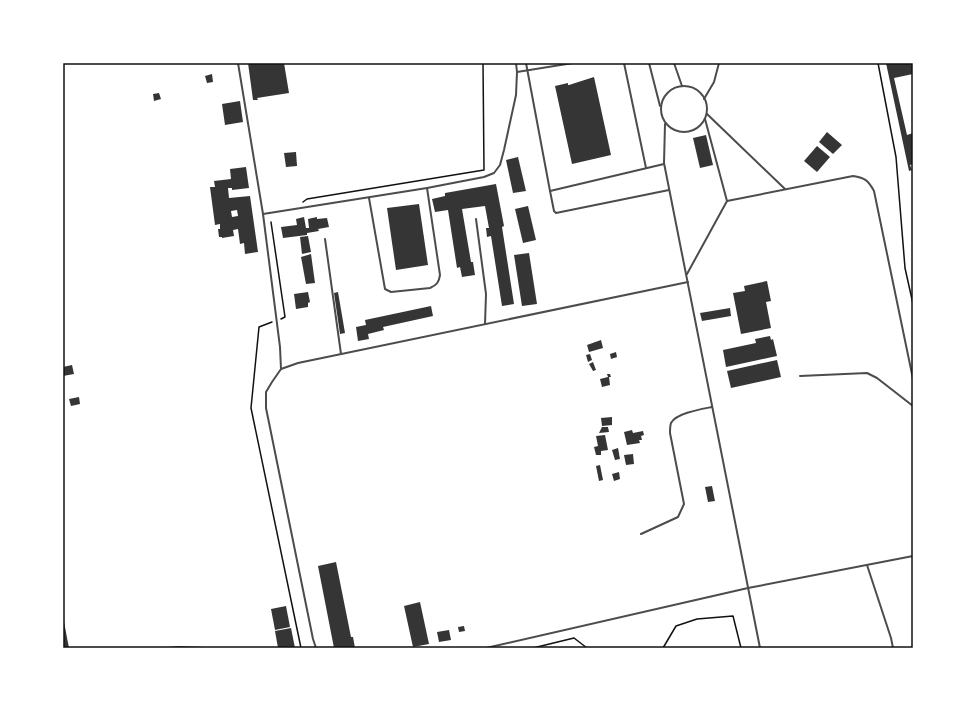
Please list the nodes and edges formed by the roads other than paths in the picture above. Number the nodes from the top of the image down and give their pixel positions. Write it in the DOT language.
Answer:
graph roads {
  1 [pos="238,63"];
  2 [pos="516,63"];
  3 [pos="526,63"];
  4 [pos="573,63"];
  5 [pos="624,63"];
  6 [pos="649,63"];
  7 [pos="674,63"];
  8 [pos="719,63"];
  9 [pos="528,70"];
  10 [pos="517,72"];
  11 [pos="682,86"];
  12 [pos="704,99"];
  13 [pos="660,107"];
  14 [pos="707,114"];
  15 [pos="705,119"];
  16 [pos="665,124"];
  17 [pos="664,164"];
  18 [pos="646,168"];
  19 [pos="427,188"];
  20 [pos="669,190"];
  21 [pos="785,190"];
  22 [pos="550,191"];
  23 [pos="369,198"];
  24 [pos="727,201"];
  25 [pos="263,214"];
  26 [pos="476,219"];
  27 [pos="325,239"];
  28 [pos="686,275"];
  29 [pos="688,282"];
  30 [pos="485,324"];
  31 [pos="341,354"];
  32 [pos="281,369"];
  33 [pos="800,376"];
  34 [pos="913,379"];
  35 [pos="913,406"];
  36 [pos="712,407"];
  37 [pos="642,534"];
  38 [pos="913,556"];
  39 [pos="866,565"];
  40 [pos="748,588"];
  41 [pos="166,648"];
  42 [pos="205,648"];
  43 [pos="316,648"];
  44 [pos="486,648"];
  45 [pos="760,648"];
  46 [pos="893,648"];
  1 -- 25 [label="lane"];
  2 -- 10 [label="lane"];
  3 -- 9 [label="lane"];
  4 -- 9 [label="lane"];
  5 -- 18 [label="lane"];
  6 -- 13 [label="lane"];
  7 -- 11 [label="lane"];
  8 -- 12 [label="lane"];
  9 -- 10 [label="lane"];
  9 -- 22 [label="lane"];
  10 -- 19 [label="lane"];
  11 -- 12 [label="lane"];
  11 -- 13 [label="lane"];
  12 -- 14 [label="lane"];
  13 -- 16 [label="lane"];
  14 -- 15 [label="lane"];
  14 -- 21 [label="lane"];
  15 -- 16 [label="lane"];
  15 -- 24 [label="lane"];
  16 -- 17 [label="lane"];
  17 -- 18 [label="lane"];
  17 -- 20 [label="lane"];
  18 -- 22 [label="lane"];
  19 -- 23 [label="lane"];
  19 -- 23 [label="lane"];
  20 -- 22 [label="lane"];
  20 -- 28 [label="lane"];
  21 -- 24 [label="lane"];
  21 -- 34 [label="lane"];
  23 -- 25 [label="lane"];
  24 -- 28 [label="lane"];
  25 -- 32 [label="lane"];
  26 -- 30 [label="lane"];
  27 -- 31 [label="lane"];
  28 -- 29 [label="lane"];
  29 -- 30 [label="lane"];
  29 -- 36 [label="lane"];
  30 -- 31 [label="lane"];
  31 -- 32 [label="lane"];
  32 -- 43 [label="lane"];
  33 -- 35 [label="lane"];
  36 -- 37 [label="lane"];
  36 -- 40 [label="lane"];
  38 -- 39 [label="lane"];
  39 -- 40 [label="lane"];
  39 -- 46 [label="lane"];
  40 -- 44 [label="lane"];
  40 -- 45 [label="lane"];
  41 -- 42 [label="lane"];
}
